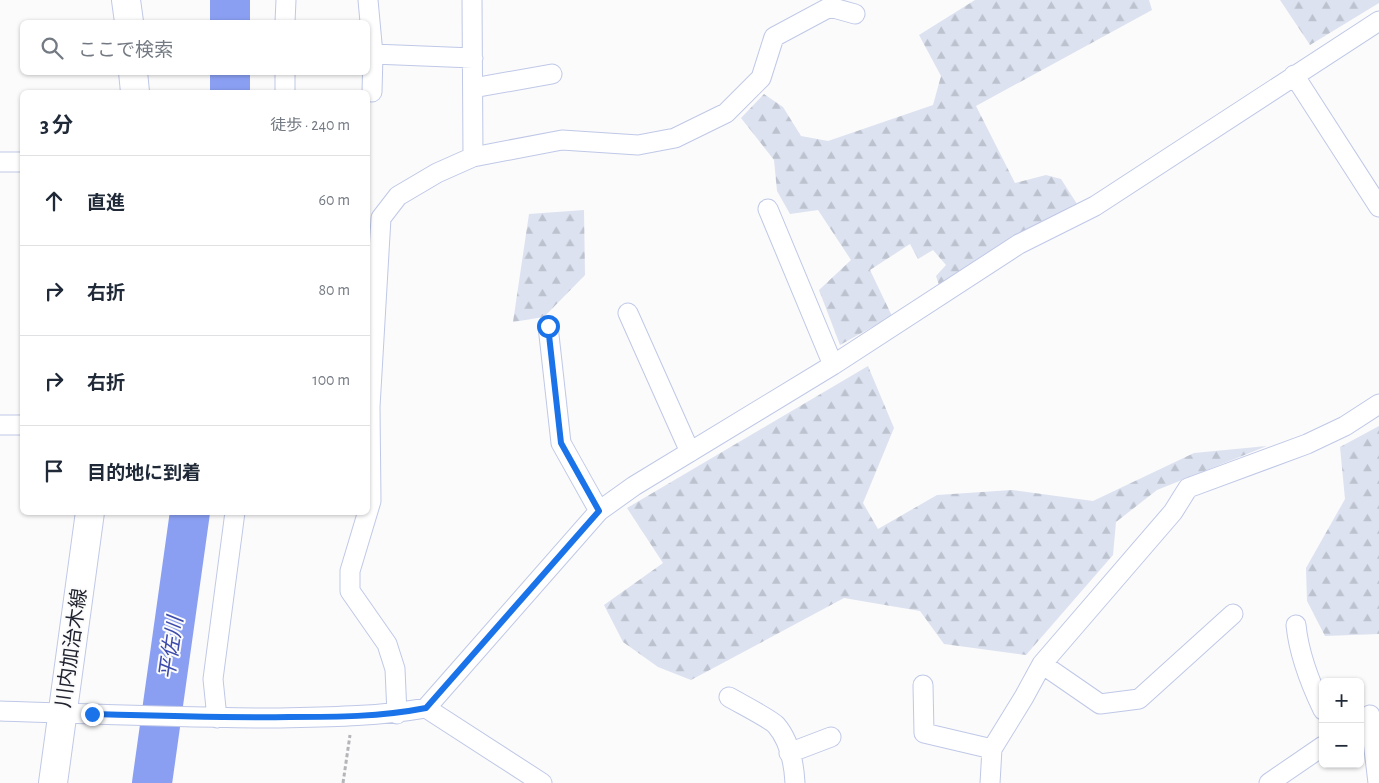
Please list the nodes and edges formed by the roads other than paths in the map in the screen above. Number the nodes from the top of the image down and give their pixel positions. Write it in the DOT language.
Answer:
graph roads {
  1 [pos="126,0"];
  2 [pos="286,0"];
  3 [pos="368,0"];
  4 [pos="472,0"];
  5 [pos="855,14"];
  6 [pos="129,20"];
  7 [pos="285,20"];
  8 [pos="1379,20"];
  9 [pos="374,54"];
  10 [pos="473,58"];
  11 [pos="552,74"];
  12 [pos="134,75"];
  13 [pos="285,75"];
  14 [pos="1294,75"];
  15 [pos="473,88"];
  16 [pos="135,90"];
  17 [pos="285,90"];
  18 [pos="372,92"];
  19 [pos="473,157"];
  20 [pos="0,162"];
  21 [pos="20,162"];
  22 [pos="1379,207"];
  23 [pos="768,210"];
  24 [pos="628,313"];
  25 [pos="548,326"];
  26 [pos="833,365"];
  27 [pos="1379,404"];
  28 [pos="370,407"];
  29 [pos="370,407"];
  30 [pos="20,424"];
  31 [pos="0,425"];
  32 [pos="690,452"];
  33 [pos="370,504"];
  34 [pos="599,511"];
  35 [pos="90,515"];
  36 [pos="235,515"];
  37 [pos="367,515"];
  38 [pos="1233,614"];
  39 [pos="1296,625"];
  40 [pos="1042,664"];
  41 [pos="923,685"];
  42 [pos="729,697"];
  43 [pos="1319,701"];
  44 [pos="426,708"];
  45 [pos="0,711"];
  46 [pos="62,713"];
  47 [pos="397,714"];
  48 [pos="1370,716"];
  49 [pos="210,718"];
  50 [pos="831,737"];
  51 [pos="992,749"];
  52 [pos="1319,749"];
  53 [pos="789,753"];
  54 [pos="53,783"];
  55 [pos="542,783"];
  56 [pos="795,783"];
  57 [pos="990,783"];
  58 [pos="1269,783"];
  59 [pos="1378,783"];
  1 -- 6 [label="main road"];
  2 -- 7 [label="street"];
  3 -- 9 [label="street"];
  4 -- 10 [label="street"];
  5 -- 19 [label="street"];
  8 -- 14 [label="street"];
  9 -- 10 [label="street"];
  9 -- 18 [label="street"];
  10 -- 15 [label="street"];
  11 -- 15 [label="street"];
  12 -- 16 [label="main road"];
  13 -- 17 [label="street"];
  14 -- 22 [label="street"];
  14 -- 26 [label="street"];
  15 -- 19 [label="street"];
  19 -- 29 [label="street"];
  20 -- 21 [label="street"];
  23 -- 26 [label="street"];
  24 -- 32 [label="street"];
  25 -- 34 [label="street"];
  26 -- 32 [label="street"];
  27 -- 40 [label="street"];
  28 -- 33 [label="street"];
  30 -- 31 [label="street"];
  32 -- 34 [label="street"];
  34 -- 44 [label="street"];
  35 -- 46 [label="main road, 川内加治木線"];
  36 -- 49 [label="street"];
  37 -- 47 [label="street"];
  38 -- 40 [label="street"];
  39 -- 43 [label="street"];
  40 -- 51 [label="street"];
  41 -- 51 [label="street"];
  42 -- 53 [label="street"];
  44 -- 47 [label="street"];
  44 -- 55 [label="street"];
  45 -- 46 [label="street"];
  46 -- 49 [label="street"];
  46 -- 54 [label="main road, 川内加治木線"];
  47 -- 49 [label="street"];
  48 -- 59 [label="street"];
  50 -- 53 [label="street"];
  51 -- 57 [label="street"];
  52 -- 58 [label="street"];
  53 -- 56 [label="street"];
}
